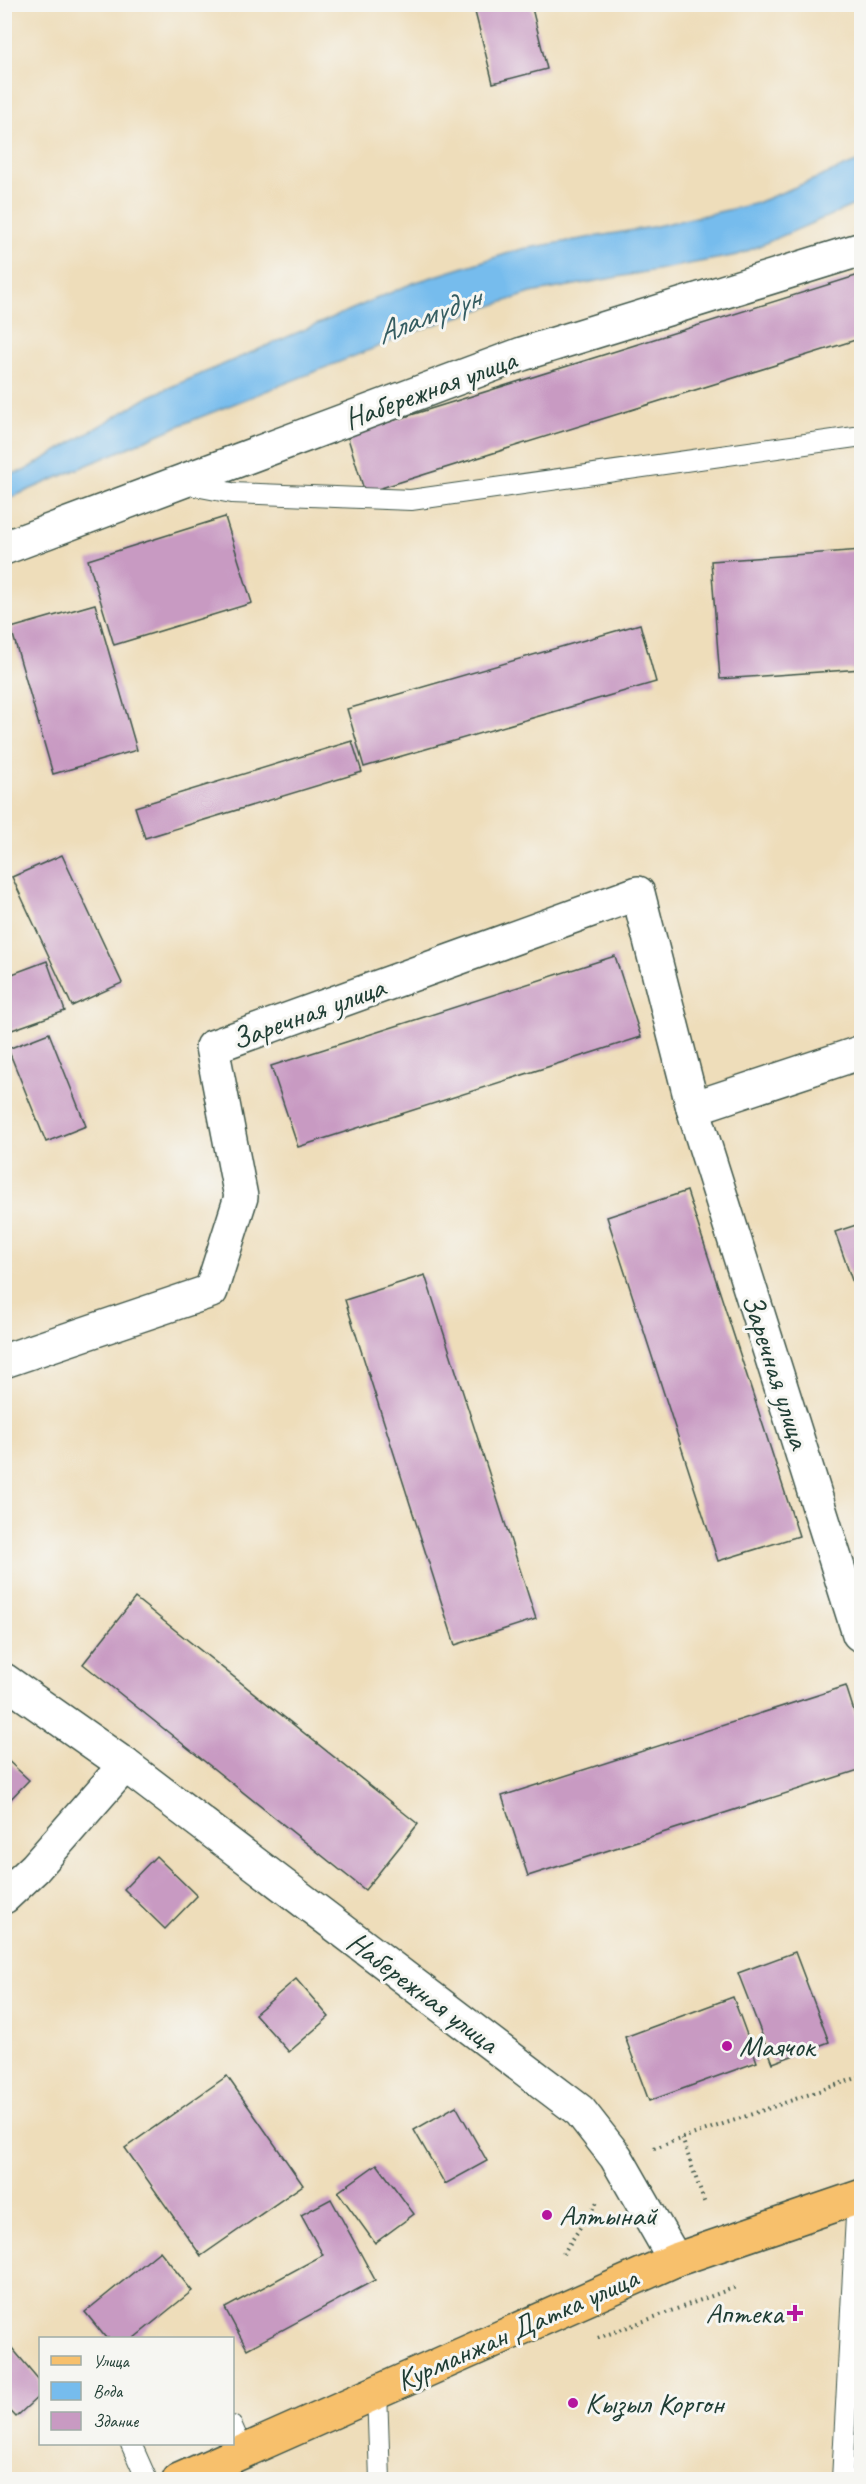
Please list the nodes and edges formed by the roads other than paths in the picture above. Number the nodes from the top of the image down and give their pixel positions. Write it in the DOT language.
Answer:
graph roads {
  1 [pos="861,249"];
  2 [pos="861,436"];
  3 [pos="179,483"];
  4 [pos="4,548"];
  5 [pos="861,1052"];
  6 [pos="693,1108"];
  7 [pos="4,1361"];
  8 [pos="859,1634"];
  9 [pos="4,1680"];
  10 [pos="125,1765"];
  11 [pos="4,1897"];
  12 [pos="859,2197"];
  13 [pos="675,2260"];
  14 [pos="377,2391"];
  15 [pos="238,2438"];
  16 [pos="131,2445"];
  17 [pos="228,2445"];
  18 [pos="147,2480"];
  19 [pos="179,2480"];
  20 [pos="380,2480"];
  21 [pos="842,2480"];
  1 -- 3 [label="street, Набережная улица"];
  2 -- 3 [label="lane"];
  3 -- 4 [label="street, Набережная улица"];
  5 -- 6 [label="street"];
  6 -- 7 [label="street, Заречная улица"];
  6 -- 8 [label="street, Заречная улица"];
  9 -- 10 [label="street, Набережная улица"];
  10 -- 11 [label="street"];
  10 -- 13 [label="street, Набережная улица"];
  12 -- 13 [label="main road, Курманжан Датка улица"];
  12 -- 21 [label="lane"];
  13 -- 14 [label="main road, Курманжан Датка улица"];
  14 -- 15 [label="main road, Курманжан Датка улица"];
  14 -- 20 [label="lane"];
  16 -- 18 [label="lane"];
  17 -- 19 [label="main road, Курманжан Датка улица"];
}
